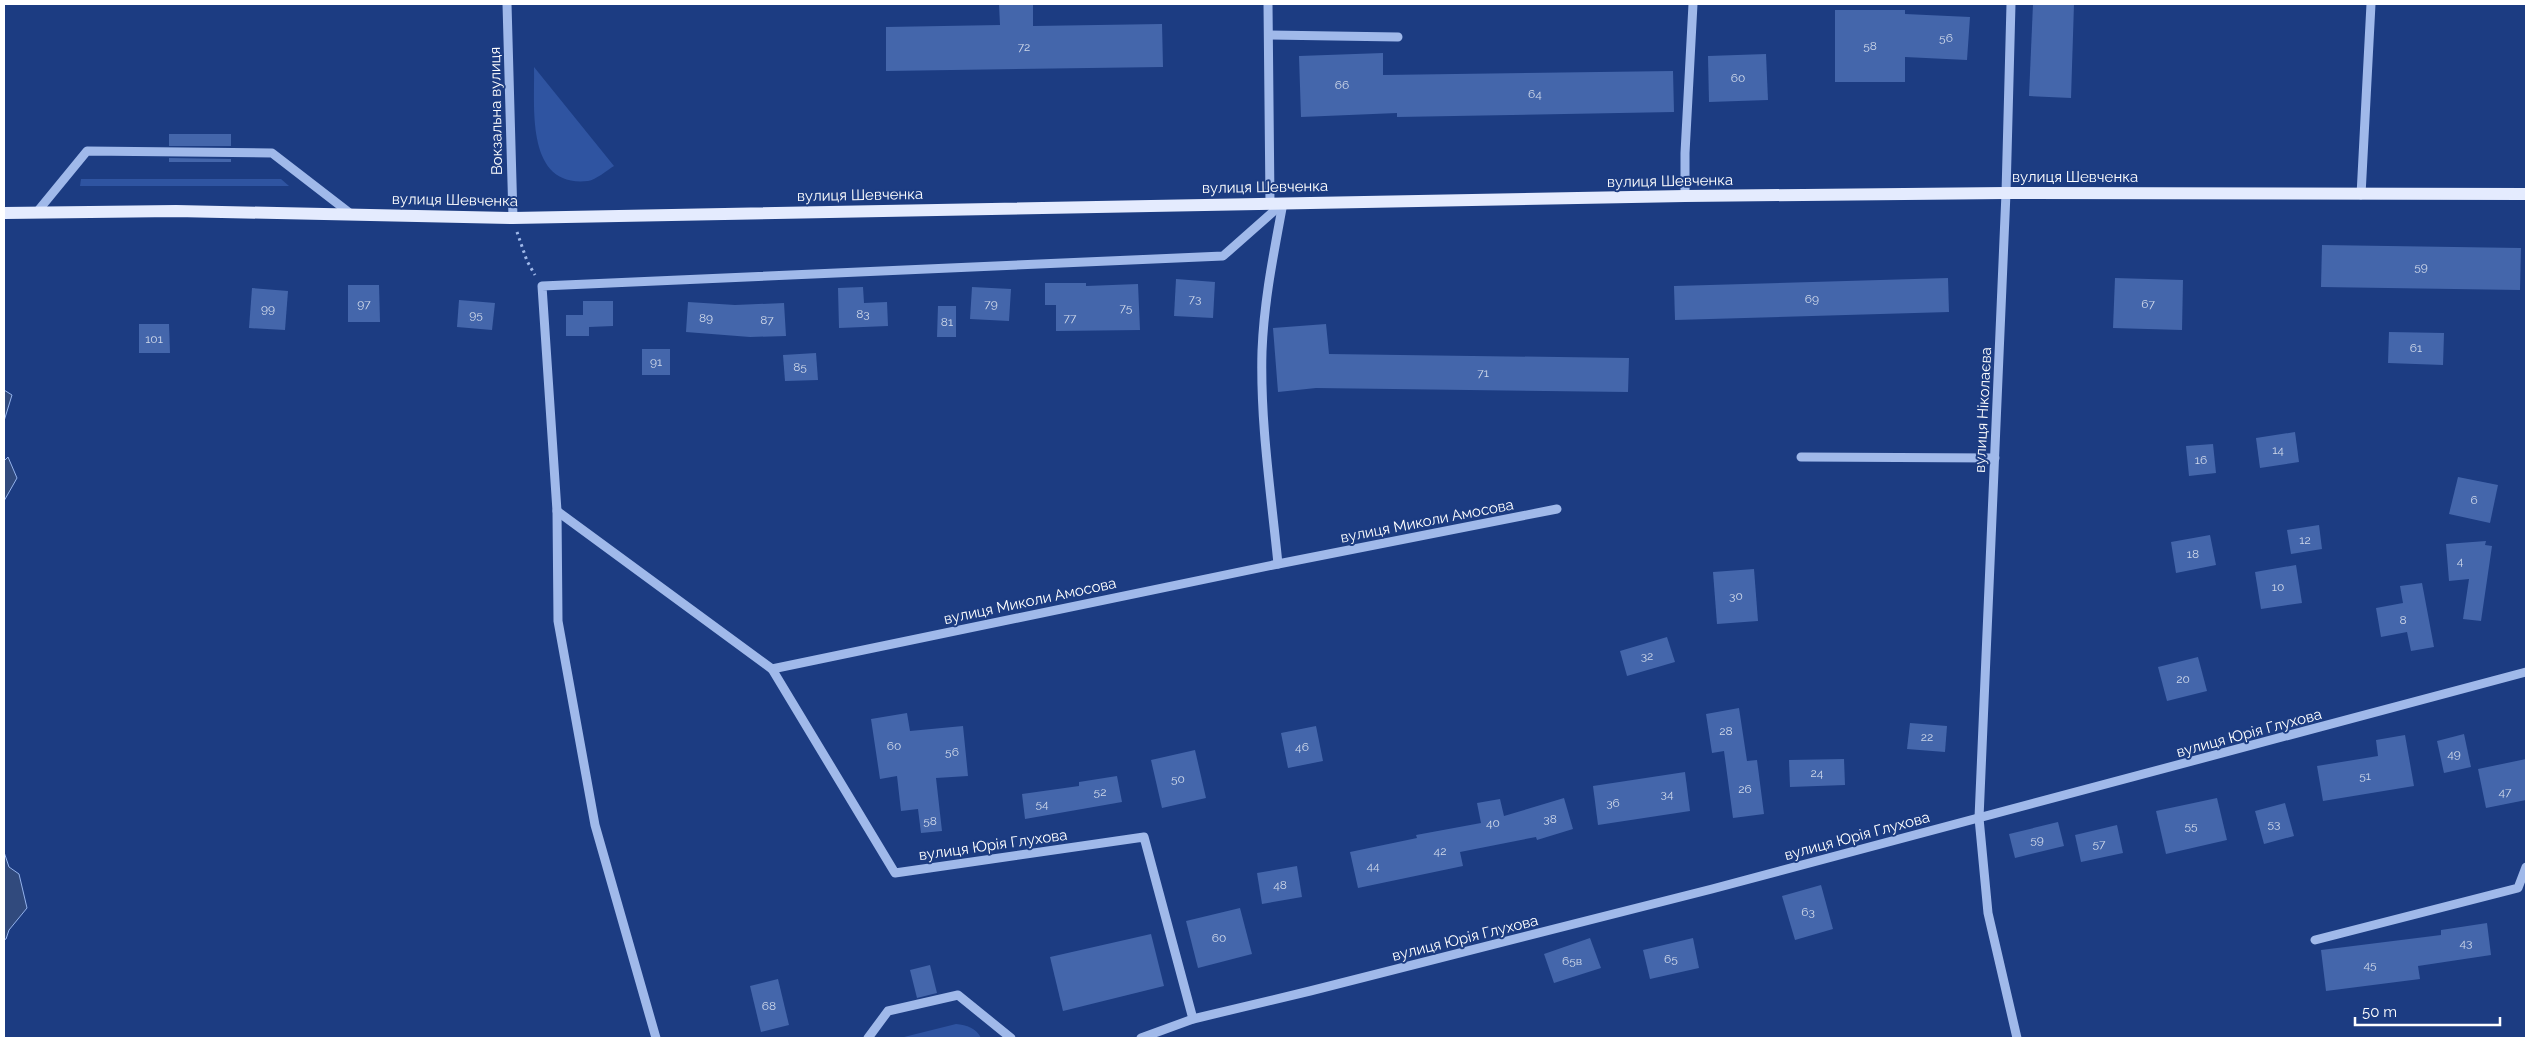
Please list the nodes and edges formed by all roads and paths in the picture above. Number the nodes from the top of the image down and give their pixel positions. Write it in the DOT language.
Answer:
graph roads {
  1 [pos="507,4"];
  2 [pos="1268,4"];
  3 [pos="1694,4"];
  4 [pos="2011,4"];
  5 [pos="2371,4"];
  6 [pos="1269,35"];
  7 [pos="1398,37"];
  8 [pos="2006,194"];
  9 [pos="2526,194"];
  10 [pos="2361,195"];
  11 [pos="1685,196"];
  12 [pos="1276,203"];
  13 [pos="4,212"];
  14 [pos="37,212"];
  15 [pos="351,214"];
  16 [pos="512,218"];
  17 [pos="542,286"];
  18 [pos="1801,457"];
  19 [pos="1995,458"];
  20 [pos="1556,509"];
  21 [pos="557,511"];
  22 [pos="1278,564"];
  23 [pos="772,669"];
  24 [pos="2526,674"];
  25 [pos="1979,818"];
  26 [pos="2526,867"];
  27 [pos="2315,940"];
  28 [pos="1193,1019"];
  29 [pos="656,1038"];
  30 [pos="868,1038"];
  31 [pos="1011,1038"];
  32 [pos="1141,1038"];
  33 [pos="2017,1038"];
  1 -- 16 [label="street, Вокзальна вулиця"];
  2 -- 6 [label="street"];
  3 -- 11 [label="street"];
  4 -- 8 [label="street, вулиця Ніколаєва"];
  5 -- 10 [label="street"];
  6 -- 7 [label="street"];
  6 -- 12 [label="street"];
  8 -- 10 [label="main road, вулиця Шевченка"];
  8 -- 11 [label="main road, вулиця Шевченка"];
  8 -- 19 [label="street, вулиця Ніколаєва"];
  9 -- 10 [label="main road, вулиця Шевченка"];
  11 -- 12 [label="main road, вулиця Шевченка"];
  12 -- 16 [label="main road, вулиця Шевченка"];
  12 -- 17 [label="street"];
  12 -- 22 [label="street"];
  13 -- 14 [label="main road, вулиця Шевченка"];
  14 -- 15 [label="main road, вулиця Шевченка"];
  14 -- 15 [label="street"];
  15 -- 16 [label="main road, вулиця Шевченка"];
  16 -- 17 [label="path"];
  17 -- 21 [label="street"];
  18 -- 19 [label="street"];
  19 -- 25 [label="street, вулиця Ніколаєва"];
  20 -- 22 [label="street, вулиця Миколи Амосова"];
  21 -- 23 [label="street"];
  21 -- 29 [label="street"];
  22 -- 23 [label="street, вулиця Миколи Амосова"];
  23 -- 28 [label="street, вулиця Юрія Глухова"];
  24 -- 25 [label="street, вулиця Юрія Глухова"];
  25 -- 28 [label="street, вулиця Юрія Глухова"];
  25 -- 33 [label="street, вулиця Ніколаєва"];
  26 -- 27 [label="street"];
  28 -- 32 [label="street, вулиця Юрія Глухова"];
  30 -- 31 [label="street"];
}
